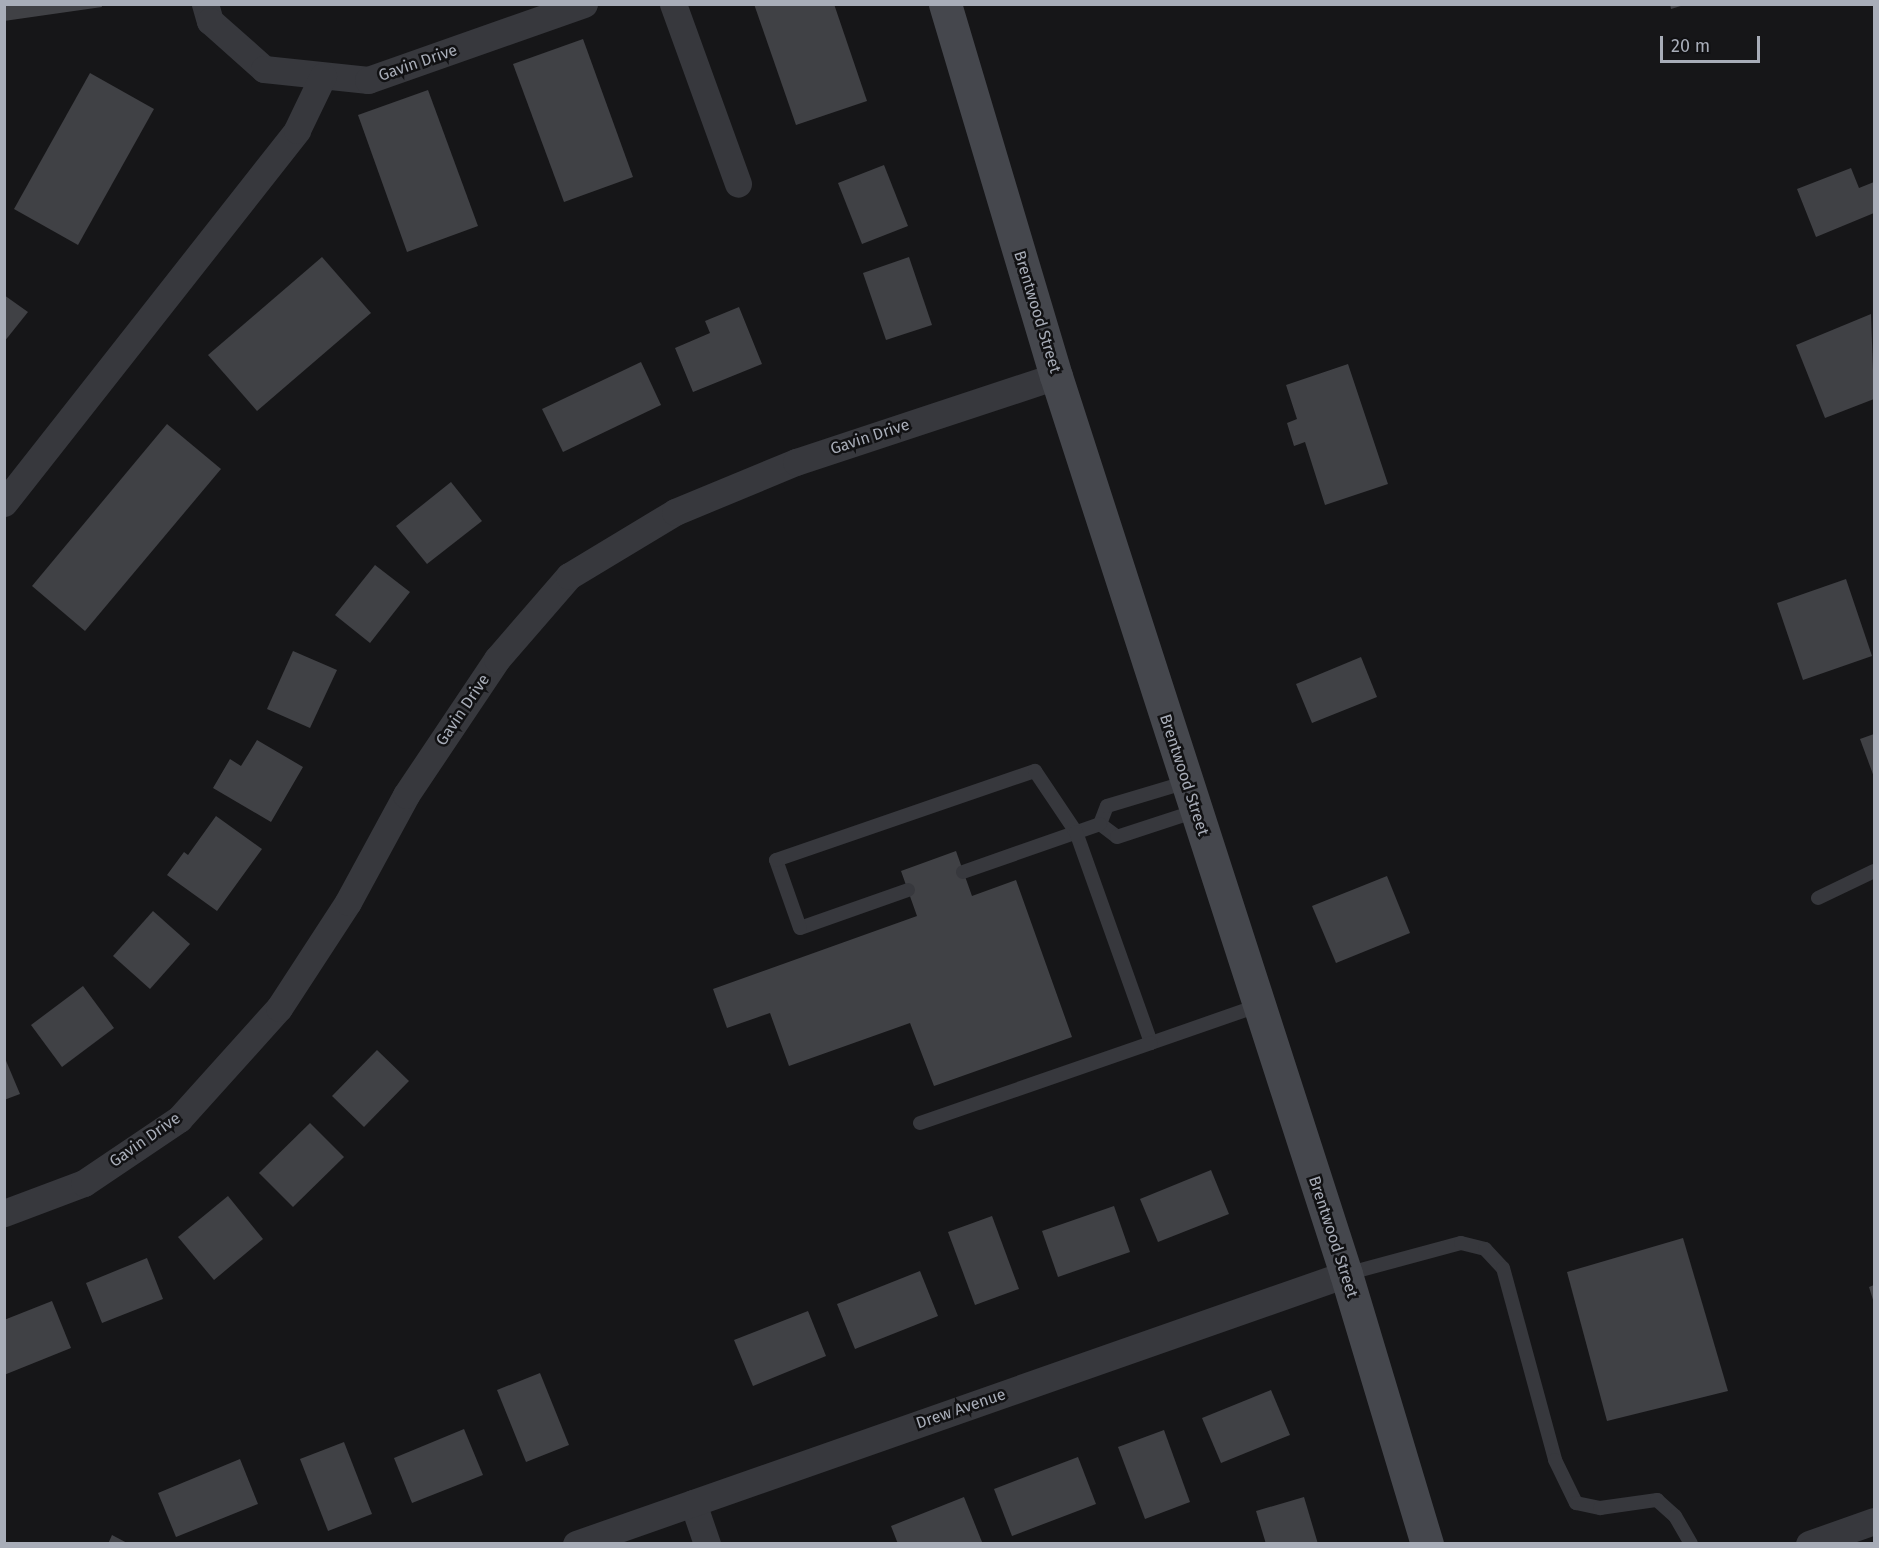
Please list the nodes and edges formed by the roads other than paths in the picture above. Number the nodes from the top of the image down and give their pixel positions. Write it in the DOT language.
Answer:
graph roads {
  1 [pos="205,4"];
  2 [pos="584,4"];
  3 [pos="673,4"];
  4 [pos="945,4"];
  5 [pos="323,76"];
  6 [pos="738,184"];
  7 [pos="1056,376"];
  8 [pos="4,503"];
  9 [pos="1192,797"];
  10 [pos="1100,824"];
  11 [pos="1076,832"];
  12 [pos="1875,871"];
  13 [pos="963,872"];
  14 [pos="908,890"];
  15 [pos="1818,897"];
  16 [pos="1257,1006"];
  17 [pos="1151,1043"];
  18 [pos="920,1123"];
  19 [pos="4,1213"];
  20 [pos="1346,1274"];
  21 [pos="693,1503"];
  22 [pos="1875,1521"];
  23 [pos="576,1544"];
  24 [pos="707,1544"];
  25 [pos="1427,1544"];
  26 [pos="1691,1544"];
  27 [pos="1809,1544"];
  1 -- 5 [label="street, Gavin Drive"];
  2 -- 5 [label="street, Gavin Drive"];
  3 -- 6 [label="street"];
  4 -- 7 [label="main road, Brentwood Street"];
  5 -- 8 [label="street"];
  7 -- 9 [label="main road, Brentwood Street"];
  7 -- 19 [label="street, Gavin Drive"];
  9 -- 10 [label="lane"];
  9 -- 10 [label="lane"];
  9 -- 16 [label="main road, Brentwood Street"];
  10 -- 11 [label="lane"];
  11 -- 13 [label="lane"];
  11 -- 14 [label="lane"];
  11 -- 17 [label="lane"];
  12 -- 15 [label="lane"];
  16 -- 17 [label="lane"];
  16 -- 20 [label="main road, Brentwood Street"];
  17 -- 18 [label="lane"];
  20 -- 21 [label="street, Drew Avenue"];
  20 -- 25 [label="main road, Brentwood Street"];
  20 -- 26 [label="lane"];
  21 -- 23 [label="street, Drew Avenue"];
  21 -- 24 [label="street"];
  22 -- 27 [label="street"];
}
